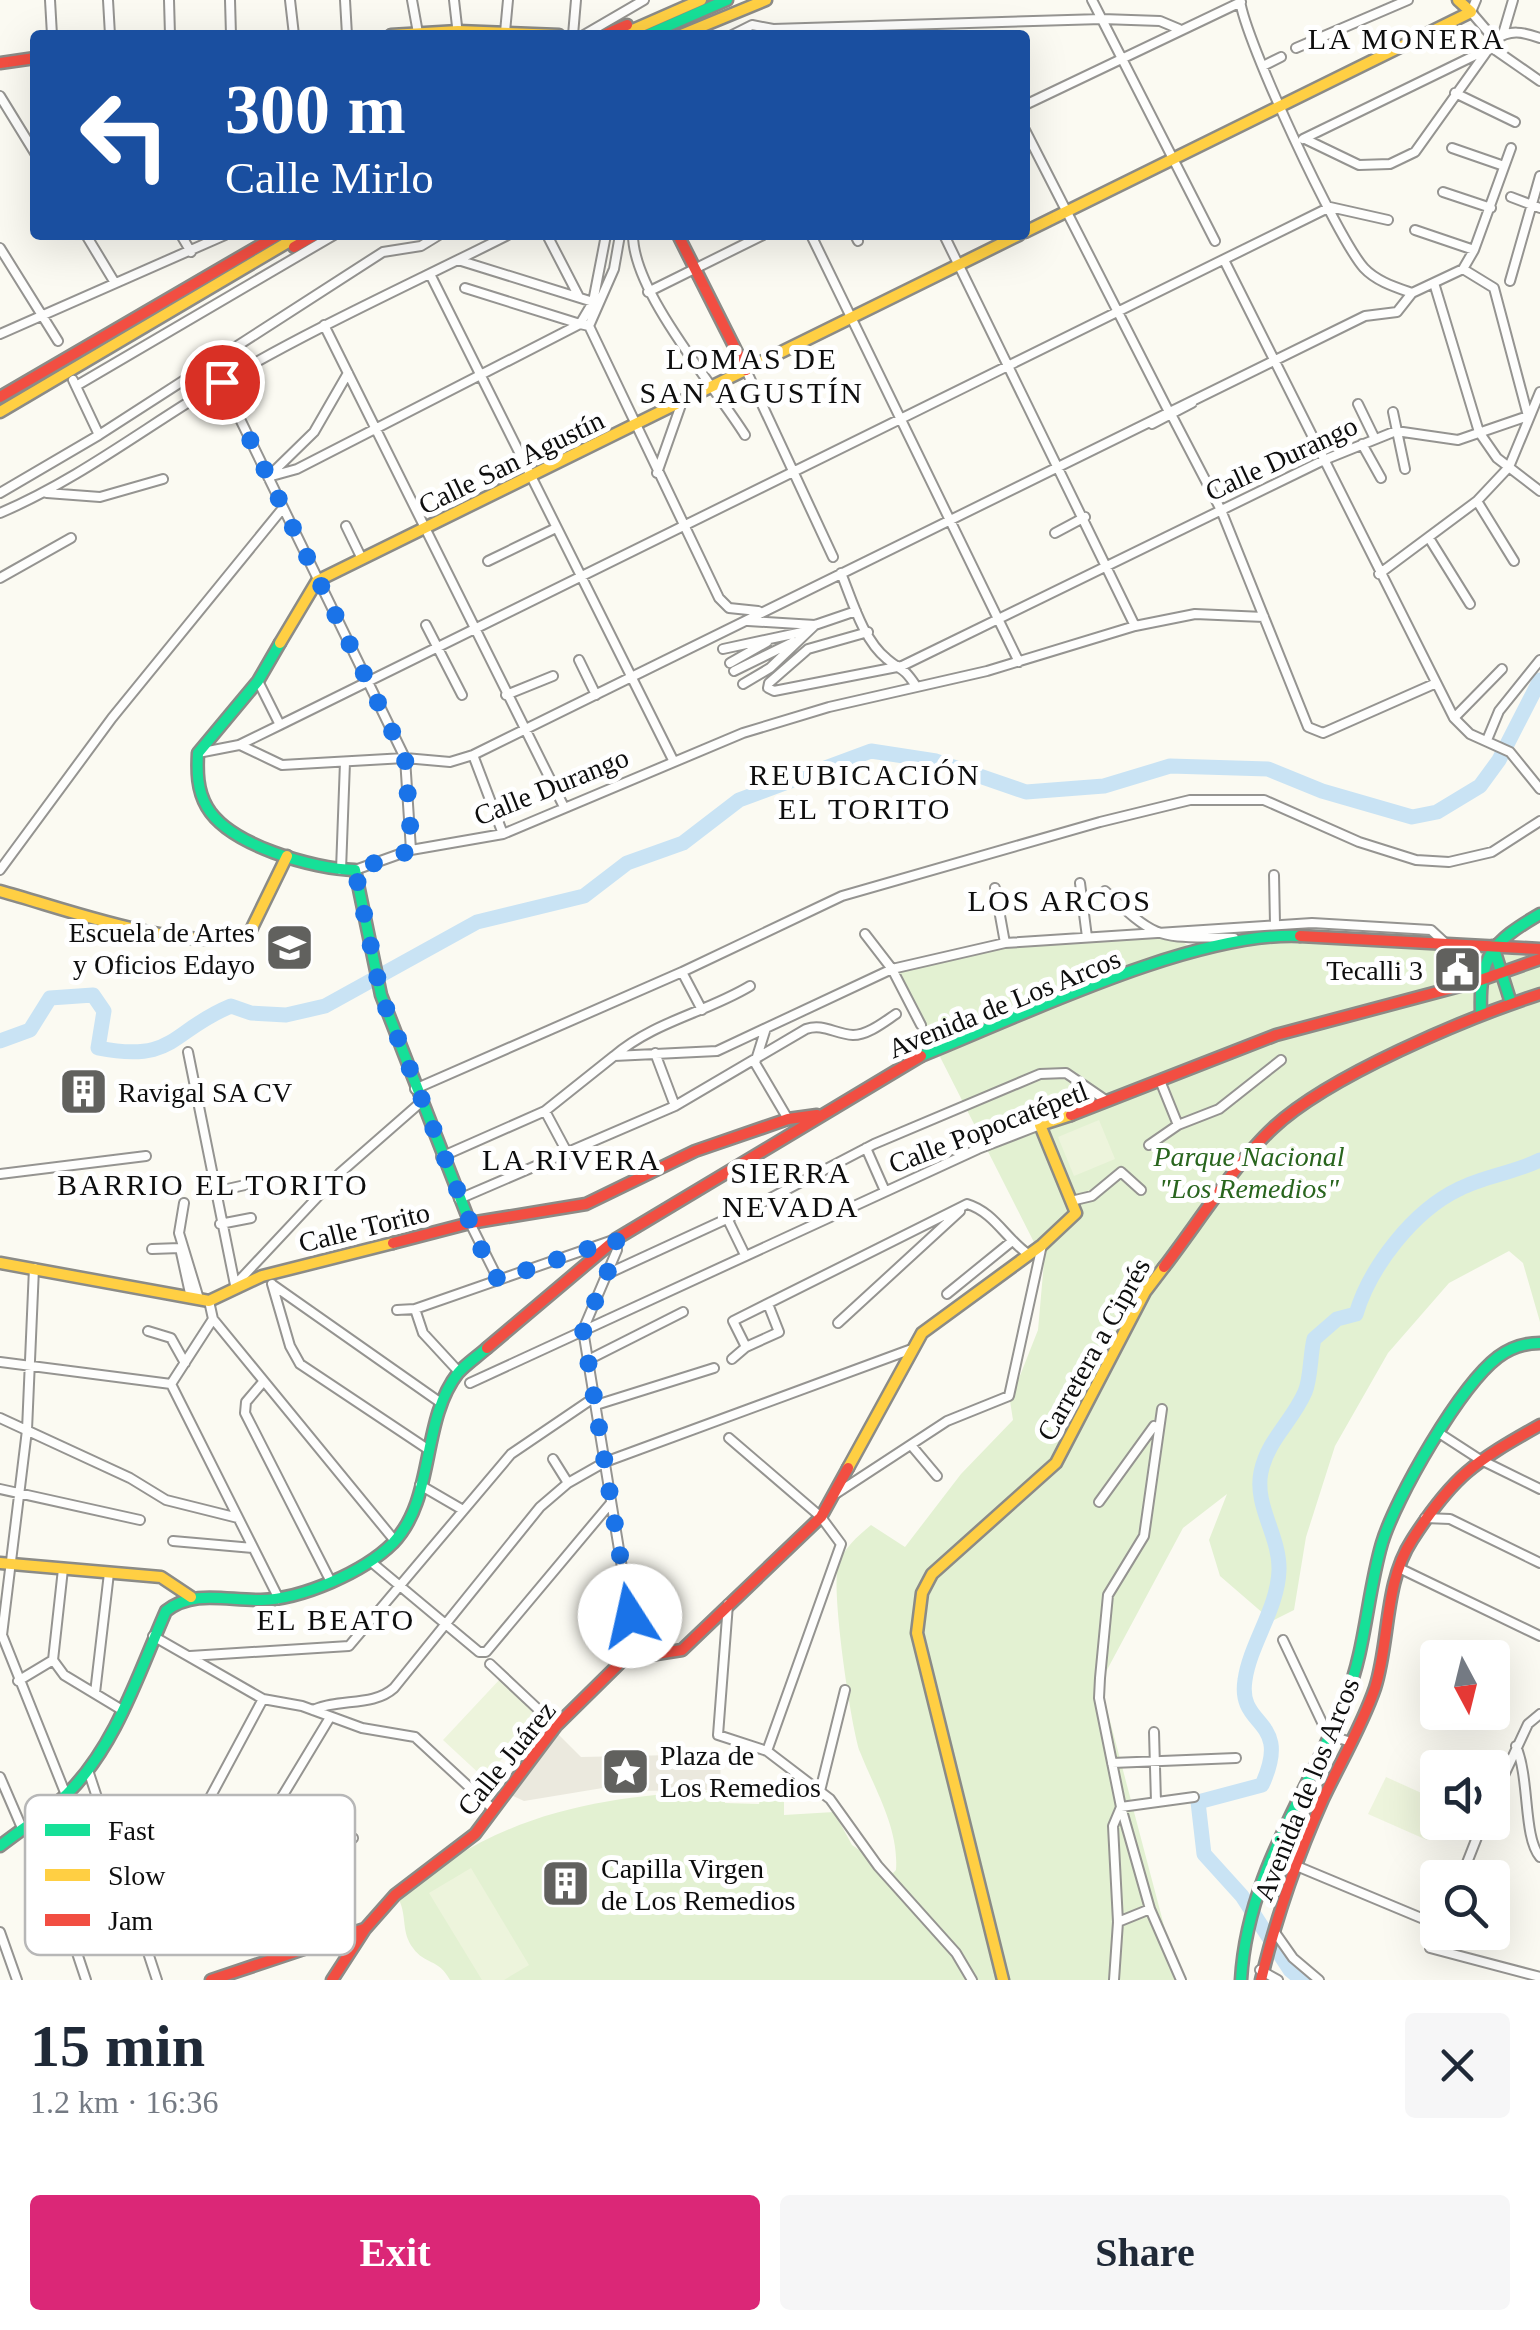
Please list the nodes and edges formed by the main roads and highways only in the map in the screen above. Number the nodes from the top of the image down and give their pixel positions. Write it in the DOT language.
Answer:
graph roads {
  1 [pos="684,0"];
  2 [pos="701,0"];
  3 [pos="727,0"];
  4 [pos="766,0"];
  5 [pos="1458,0"];
  6 [pos="615,30"];
  7 [pos="632,30"];
  8 [pos="659,30"];
  9 [pos="693,30"];
  10 [pos="30,59"];
  11 [pos="0,63"];
  12 [pos="1030,230"];
  13 [pos="261,240"];
  14 [pos="269,240"];
  15 [pos="291,240"];
  16 [pos="305,240"];
  17 [pos="680,240"];
  18 [pos="1010,240"];
  19 [pos="248,252"];
  20 [pos="250,265"];
  21 [pos="746,370"];
  22 [pos="0,397"];
  23 [pos="0,412"];
  24 [pos="198,752"];
  25 [pos="287,856"];
  26 [pos="0,891"];
  27 [pos="1540,914"];
  28 [pos="1493,945"];
  29 [pos="1540,950"];
  30 [pos="1540,959"];
  31 [pos="1502,975"];
  32 [pos="1479,982"];
  33 [pos="1540,994"];
  34 [pos="1511,1003"];
  35 [pos="1480,1013"];
  36 [pos="818,1115"];
  37 [pos="470,1224"];
  38 [pos="0,1263"];
  39 [pos="1540,1343"];
  40 [pos="1540,1425"];
  41 [pos="1527,1433"];
  42 [pos="1540,1434"];
  43 [pos="4,1563"];
  44 [pos="191,1597"];
  45 [pos="636,1653"];
  46 [pos="1300,1792"];
  47 [pos="66,1795"];
  48 [pos="1321,1804"];
  49 [pos="25,1826"];
  50 [pos="0,1846"];
  51 [pos="1255,1901"];
  52 [pos="365,1929"];
  53 [pos="355,1932"];
  54 [pos="1273,1934"];
  55 [pos="355,1944"];
  56 [pos="286,1955"];
  57 [pos="348,1955"];
  58 [pos="1261,1975"];
  59 [pos="211,1980"];
  60 [pos="332,1980"];
  61 [pos="1003,1980"];
  62 [pos="1241,1980"];
  1 -- 6 [label="main road"];
  2 -- 7 [label="main road"];
  3 -- 8 [label="main road"];
  4 -- 9 [label="main road"];
  5 -- 12 [label="main road, Calle San Agustín"];
  10 -- 11 [label="main road"];
  13 -- 19 [label="main road"];
  14 -- 19 [label="main road"];
  15 -- 20 [label="main road"];
  16 -- 20 [label="main road"];
  17 -- 21 [label="main road"];
  18 -- 21 [label="main road, Calle San Agustín"];
  19 -- 22 [label="main road"];
  20 -- 23 [label="main road"];
  21 -- 24 [label="main road, Calle San Agustín"];
  24 -- 25 [label="main road, Calle Durango"];
  25 -- 26 [label="main road"];
  25 -- 37 [label="main road, Calle Durango"];
  27 -- 28 [label="main road"];
  28 -- 29 [label="main road, Avenida de Los Arcos"];
  28 -- 31 [label="main road"];
  28 -- 32 [label="main road"];
  28 -- 36 [label="main road, Avenida de Los Arcos"];
  30 -- 31 [label="main road, Calle Popocatépetl"];
  31 -- 32 [label="main road, Calle Popocatépetl"];
  31 -- 34 [label="main road"];
  32 -- 35 [label="main road"];
  32 -- 45 [label="main road, Calle Popocatépetl"];
  33 -- 34 [label="main road, Carretera a Ciprés"];
  34 -- 35 [label="main road, Carretera a Ciprés"];
  35 -- 61 [label="main road, Carretera a Ciprés"];
  36 -- 37 [label="main road, Calle Torito"];
  36 -- 44 [label="main road, Avenida de Los Arcos"];
  37 -- 38 [label="main road, Calle Torito"];
  39 -- 46 [label="main road, Avenida de los Arcos"];
  40 -- 41 [label="main road, Avenida de los Arcos"];
  41 -- 42 [label="main road"];
  41 -- 48 [label="main road, Avenida de los Arcos"];
  43 -- 44 [label="main road"];
  44 -- 47 [label="main road"];
  45 -- 52 [label="main road, Calle Juárez"];
  46 -- 48 [label="main road"];
  46 -- 51 [label="main road, Avenida de los Arcos"];
  48 -- 54 [label="main road, Avenida de los Arcos"];
  49 -- 50 [label="main road"];
  51 -- 62 [label="main road, Avenida de Los Arcos"];
  52 -- 53 [label="main road"];
  52 -- 55 [label="main road, Calle Juárez"];
  54 -- 58 [label="main road, Avenida de Los Arcos"];
  56 -- 59 [label="main road"];
  57 -- 60 [label="main road, Calle Juárez"];
}
